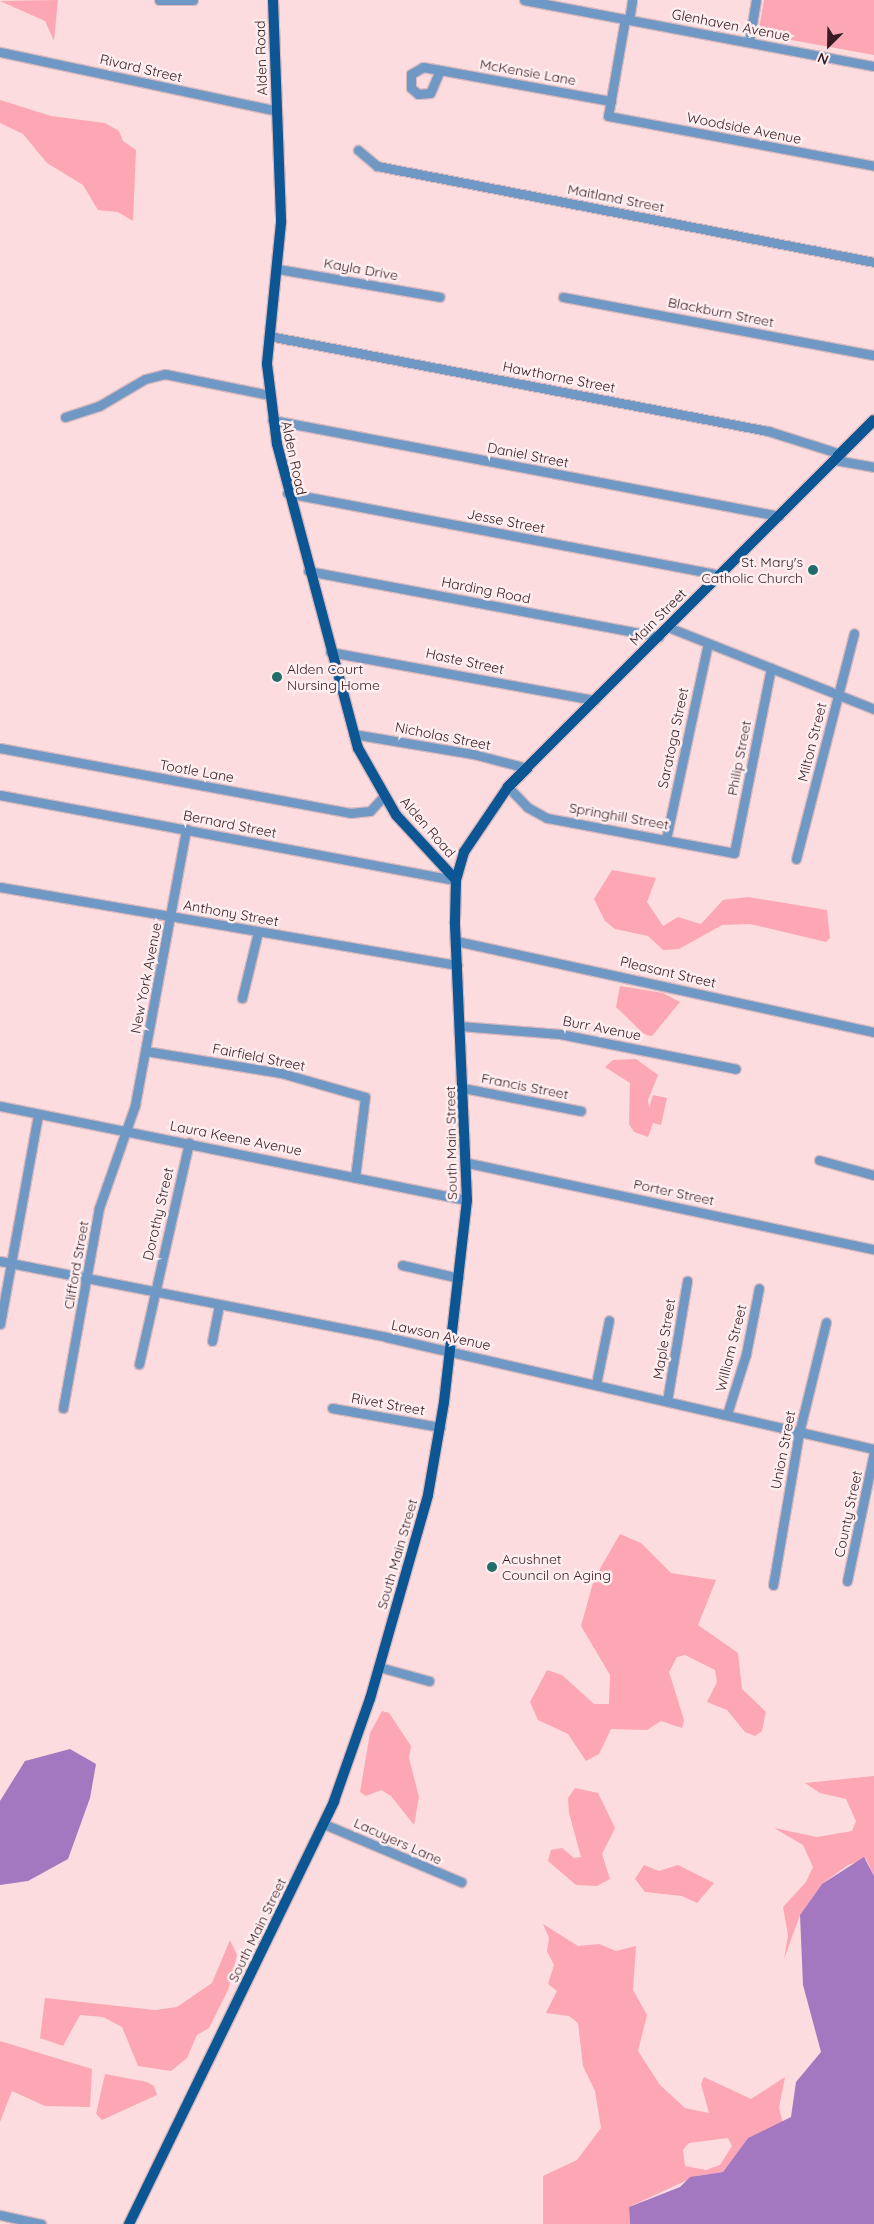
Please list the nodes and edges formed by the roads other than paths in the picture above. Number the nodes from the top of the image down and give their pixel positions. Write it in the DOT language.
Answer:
graph roads {
  1 [pos="159,0"];
  2 [pos="193,0"];
  3 [pos="273,0"];
  4 [pos="524,0"];
  5 [pos="632,0"];
  6 [pos="756,0"];
  7 [pos="627,19"];
  8 [pos="749,42"];
  9 [pos="0,52"];
  10 [pos="874,66"];
  11 [pos="440,70"];
  12 [pos="611,101"];
  13 [pos="277,111"];
  14 [pos="358,150"];
  15 [pos="874,166"];
  16 [pos="874,262"];
  17 [pos="278,269"];
  18 [pos="440,297"];
  19 [pos="563,297"];
  20 [pos="269,336"];
  21 [pos="874,356"];
  22 [pos="269,395"];
  23 [pos="65,416"];
  24 [pos="272,420"];
  25 [pos="874,420"];
  26 [pos="838,457"];
  27 [pos="874,467"];
  28 [pos="287,493"];
  29 [pos="779,516"];
  30 [pos="308,571"];
  31 [pos="720,576"];
  32 [pos="668,627"];
  33 [pos="854,633"];
  34 [pos="659,637"];
  35 [pos="708,643"];
  36 [pos="330,652"];
  37 [pos="771,668"];
  38 [pos="838,694"];
  39 [pos="595,700"];
  40 [pos="874,708"];
  41 [pos="353,734"];
  42 [pos="0,748"];
  43 [pos="528,768"];
  44 [pos="508,787"];
  45 [pos="0,795"];
  46 [pos="384,796"];
  47 [pos="186,829"];
  48 [pos="666,839"];
  49 [pos="470,840"];
  50 [pos="734,853"];
  51 [pos="796,858"];
  52 [pos="456,880"];
  53 [pos="0,887"];
  54 [pos="172,916"];
  55 [pos="258,932"];
  56 [pos="456,941"];
  57 [pos="457,965"];
  58 [pos="242,998"];
  59 [pos="460,1026"];
  60 [pos="874,1032"];
  61 [pos="146,1051"];
  62 [pos="736,1069"];
  63 [pos="463,1088"];
  64 [pos="0,1106"];
  65 [pos="581,1111"];
  66 [pos="38,1114"];
  67 [pos="123,1130"];
  68 [pos="189,1143"];
  69 [pos="819,1160"];
  70 [pos="468,1163"];
  71 [pos="874,1174"];
  72 [pos="355,1176"];
  73 [pos="467,1200"];
  74 [pos="874,1249"];
  75 [pos="0,1261"];
  76 [pos="11,1263"];
  77 [pos="402,1265"];
  78 [pos="459,1278"];
  79 [pos="87,1279"];
  80 [pos="687,1281"];
  81 [pos="759,1288"];
  82 [pos="155,1291"];
  83 [pos="220,1305"];
  84 [pos="609,1320"];
  85 [pos="826,1322"];
  86 [pos="0,1324"];
  87 [pos="212,1341"];
  88 [pos="450,1352"];
  89 [pos="139,1364"];
  90 [pos="596,1384"];
  91 [pos="667,1401"];
  92 [pos="63,1408"];
  93 [pos="332,1408"];
  94 [pos="727,1414"];
  95 [pos="440,1427"];
  96 [pos="799,1433"];
  97 [pos="874,1450"];
  98 [pos="847,1582"];
  99 [pos="773,1584"];
  100 [pos="379,1667"];
  101 [pos="429,1681"];
  102 [pos="324,1824"];
  103 [pos="461,1882"];
  104 [pos="0,2215"];
  105 [pos="41,2224"];
  106 [pos="129,2224"];
  1 -- 2 [label="street"];
  3 -- 13 [label="main road, Alden Road"];
  4 -- 7 [label="street, Glenhaven Avenue"];
  5 -- 7 [label="street"];
  6 -- 8 [label="street"];
  7 -- 8 [label="street, Glenhaven Avenue"];
  7 -- 12 [label="street"];
  8 -- 10 [label="street, Glenhaven Avenue"];
  9 -- 13 [label="street, Rivard Street"];
  11 -- 12 [label="street, McKensie Lane"];
  12 -- 15 [label="street, Woodside Avenue"];
  13 -- 17 [label="main road, Alden Road"];
  14 -- 16 [label="street, Maitland Street"];
  17 -- 18 [label="street, Kayla Drive"];
  17 -- 20 [label="main road, Alden Road"];
  19 -- 21 [label="street, Blackburn Street"];
  20 -- 22 [label="main road, Alden Road"];
  20 -- 26 [label="street, Hawthorne Street"];
  22 -- 23 [label="street"];
  22 -- 24 [label="main road, Alden Road"];
  24 -- 28 [label="main road, Alden Road"];
  24 -- 29 [label="street, Daniel Street"];
  25 -- 26 [label="main road, Main Street"];
  26 -- 27 [label="street, Hawthorne Street"];
  26 -- 29 [label="main road, Main Street"];
  28 -- 30 [label="main road, Alden Road"];
  28 -- 31 [label="street, Jesse Street"];
  29 -- 31 [label="main road, Main Street"];
  30 -- 34 [label="street, Harding Road"];
  30 -- 36 [label="main road, Alden Road"];
  31 -- 32 [label="main road, Main Street"];
  32 -- 34 [label="main road, Main Street"];
  32 -- 35 [label="street"];
  33 -- 38 [label="street, Milton Street"];
  34 -- 39 [label="main road, Main Street"];
  35 -- 37 [label="street"];
  35 -- 48 [label="street, Saratoga Street"];
  36 -- 39 [label="street, Haste Street"];
  36 -- 41 [label="main road, Alden Road"];
  37 -- 38 [label="street"];
  37 -- 50 [label="street, Philip Street"];
  38 -- 40 [label="street"];
  38 -- 51 [label="street, Milton Street"];
  39 -- 43 [label="main road, Main Street"];
  41 -- 43 [label="street, Nicholas Street"];
  41 -- 46 [label="main road, Alden Road"];
  42 -- 46 [label="street, Tootle Lane"];
  43 -- 44 [label="main road, Main Street"];
  44 -- 48 [label="street, Springhill Street"];
  44 -- 49 [label="main road, Main Street"];
  45 -- 47 [label="street, Bernard Street"];
  46 -- 52 [label="main road, Alden Road"];
  47 -- 52 [label="street, Bernard Street"];
  47 -- 54 [label="street, New York Avenue"];
  48 -- 50 [label="street, Springhill Street"];
  49 -- 52 [label="main road, South Main Street"];
  52 -- 56 [label="main road, South Main Street"];
  53 -- 54 [label="street, Anthony Street"];
  54 -- 55 [label="street, Anthony Street"];
  54 -- 61 [label="street, New York Avenue"];
  55 -- 57 [label="street, Anthony Street"];
  55 -- 58 [label="street"];
  56 -- 57 [label="main road, South Main Street"];
  56 -- 60 [label="street, Pleasant Street"];
  57 -- 59 [label="main road, South Main Street"];
  59 -- 62 [label="street, Burr Avenue"];
  59 -- 63 [label="main road, South Main Street"];
  61 -- 67 [label="street, New York Avenue"];
  61 -- 72 [label="street, Fairfield Street"];
  63 -- 65 [label="street, Francis Street"];
  63 -- 70 [label="main road, South Main Street"];
  64 -- 66 [label="street, Laura Keene Avenue"];
  66 -- 67 [label="street, Laura Keene Avenue"];
  66 -- 76 [label="street"];
  67 -- 68 [label="street, Laura Keene Avenue"];
  67 -- 79 [label="street, Clifford Street"];
  68 -- 72 [label="street, Laura Keene Avenue"];
  68 -- 82 [label="street, Dorothy Street"];
  69 -- 71 [label="street"];
  70 -- 73 [label="main road, South Main Street"];
  70 -- 74 [label="street, Porter Street"];
  72 -- 73 [label="street, Laura Keene Avenue"];
  73 -- 78 [label="main road, South Main Street"];
  75 -- 76 [label="street, Lawson Avenue"];
  76 -- 79 [label="street, Lawson Avenue"];
  76 -- 86 [label="street"];
  77 -- 78 [label="street"];
  78 -- 88 [label="main road, South Main Street"];
  79 -- 82 [label="street, Lawson Avenue"];
  79 -- 92 [label="street, Clifford Street"];
  80 -- 91 [label="street, Maple Street"];
  81 -- 94 [label="street, William Street"];
  82 -- 83 [label="street, Lawson Avenue"];
  82 -- 89 [label="street, Dorothy Street"];
  83 -- 87 [label="street"];
  83 -- 88 [label="street, Lawson Avenue"];
  84 -- 90 [label="street"];
  85 -- 96 [label="street, Union Street"];
  88 -- 90 [label="street, Lawson Avenue"];
  88 -- 95 [label="main road, South Main Street"];
  90 -- 91 [label="street, Lawson Avenue"];
  91 -- 94 [label="street, Lawson Avenue"];
  93 -- 95 [label="street, Rivet Street"];
  94 -- 96 [label="street, Lawson Avenue"];
  95 -- 100 [label="main road, South Main Street"];
  96 -- 97 [label="street, Lawson Avenue"];
  96 -- 99 [label="street, Union Street"];
  97 -- 98 [label="street, County Street"];
  100 -- 101 [label="street"];
  100 -- 102 [label="main road, South Main Street"];
  102 -- 103 [label="street, Lacuyers Lane"];
  102 -- 106 [label="main road, South Main Street"];
  104 -- 105 [label="street"];
}
